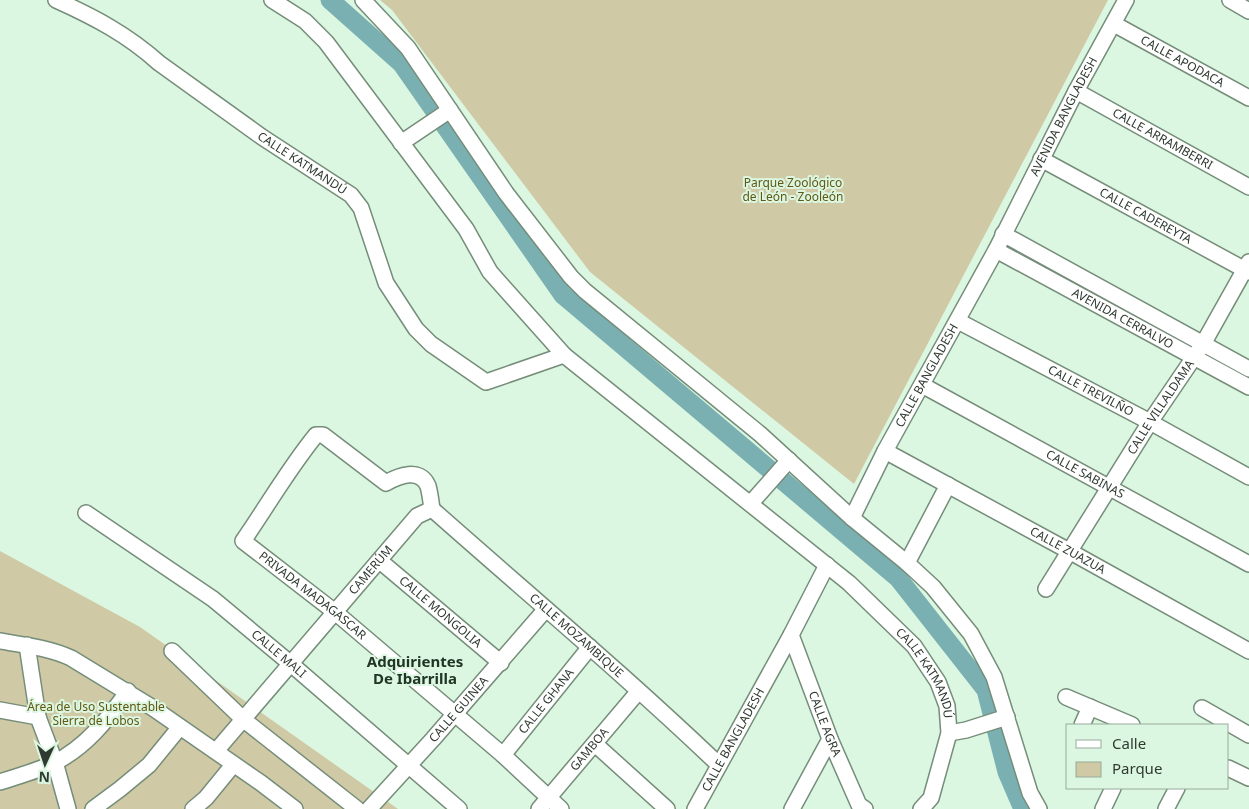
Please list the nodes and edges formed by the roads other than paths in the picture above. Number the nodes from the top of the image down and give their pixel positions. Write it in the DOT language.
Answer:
graph roads {
  1 [pos="56,0"];
  2 [pos="272,0"];
  3 [pos="363,0"];
  4 [pos="1126,0"];
  5 [pos="1230,0"];
  6 [pos="1249,11"];
  7 [pos="1114,24"];
  8 [pos="1076,91"];
  9 [pos="1249,98"];
  10 [pos="445,113"];
  11 [pos="404,140"];
  12 [pos="1041,159"];
  13 [pos="1249,187"];
  14 [pos="1003,234"];
  15 [pos="996,250"];
  16 [pos="1248,268"];
  17 [pos="958,321"];
  18 [pos="1198,350"];
  19 [pos="564,355"];
  20 [pos="1249,370"];
  21 [pos="922,385"];
  22 [pos="1249,387"];
  23 [pos="1150,422"];
  24 [pos="885,451"];
  25 [pos="785,464"];
  26 [pos="1249,477"];
  27 [pos="948,485"];
  28 [pos="1110,487"];
  29 [pos="755,499"];
  30 [pos="432,510"];
  31 [pos="86,513"];
  32 [pos="852,518"];
  33 [pos="1069,551"];
  34 [pos="380,561"];
  35 [pos="907,563"];
  36 [pos="1249,564"];
  37 [pos="827,565"];
  38 [pos="1046,589"];
  39 [pos="546,609"];
  40 [pos="335,612"];
  41 [pos="791,634"];
  42 [pos="0,641"];
  43 [pos="27,645"];
  44 [pos="590,647"];
  45 [pos="172,651"];
  46 [pos="1249,651"];
  47 [pos="501,663"];
  48 [pos="291,664"];
  49 [pos="128,691"];
  50 [pos="638,692"];
  51 [pos="1066,697"];
  52 [pos="1090,707"];
  53 [pos="1202,708"];
  54 [pos="0,710"];
  55 [pos="454,715"];
  56 [pos="38,717"];
  57 [pos="1003,718"];
  58 [pos="244,720"];
  59 [pos="1082,724"];
  60 [pos="1130,724"];
  61 [pos="180,727"];
  62 [pos="950,732"];
  63 [pos="1249,734"];
  64 [pos="830,739"];
  65 [pos="595,744"];
  66 [pos="216,751"];
  67 [pos="503,755"];
  68 [pos="55,762"];
  69 [pos="233,765"];
  70 [pos="719,765"];
  71 [pos="408,766"];
  72 [pos="1229,768"];
  73 [pos="1249,778"];
  74 [pos="0,782"];
  75 [pos="1113,789"];
  76 [pos="1176,789"];
  77 [pos="544,804"];
  78 [pos="288,807"];
  79 [pos="457,808"];
  80 [pos="68,809"];
  81 [pos="93,809"];
  82 [pos="193,809"];
  83 [pos="357,809"];
  84 [pos="369,809"];
  85 [pos="561,809"];
  86 [pos="667,809"];
  87 [pos="694,809"];
  88 [pos="792,809"];
  89 [pos="865,809"];
  90 [pos="921,809"];
  91 [pos="1039,809"];
  92 [pos="1103,809"];
  93 [pos="1166,809"];
  1 -- 19 [label="street, CALLE KATMANDÚ"];
  2 -- 11 [label="street, CALLE KATMANDÚ"];
  3 -- 10 [label="street"];
  4 -- 7 [label="street, AVENIDA BANGLADESH"];
  5 -- 6 [label="street"];
  7 -- 8 [label="street, AVENIDA BANGLADESH"];
  7 -- 9 [label="street, CALLE APODACA"];
  8 -- 12 [label="street, AVENIDA BANGLADESH"];
  8 -- 13 [label="street, CALLE ARRAMBERRI"];
  10 -- 11 [label="street"];
  10 -- 25 [label="street"];
  11 -- 19 [label="street, CALLE KATMANDÚ"];
  12 -- 14 [label="street, AVENIDA BANGLADESH"];
  12 -- 16 [label="street, CALLE CADEREYTA"];
  14 -- 15 [label="street, CALLE BANGLADESH"];
  14 -- 18 [label="street, AVENIDA CERRALVO"];
  15 -- 17 [label="street, CALLE BANGLADESH"];
  15 -- 18 [label="street, AVENIDA CERRALVO"];
  16 -- 18 [label="street, CALLE VILLALDAMA"];
  17 -- 21 [label="street, CALLE BANGLADESH"];
  17 -- 23 [label="street, CALLE TREVILÑO"];
  18 -- 20 [label="street, AVENIDA CERRALVO"];
  18 -- 22 [label="street, AVENIDA CERRALVO"];
  18 -- 23 [label="street, CALLE VILLALDAMA"];
  19 -- 29 [label="street, CALLE KATMANDÚ"];
  21 -- 24 [label="street, CALLE BANGLADESH"];
  21 -- 28 [label="street, CALLE SABINAS"];
  23 -- 26 [label="street, CALLE TREVILÑO"];
  23 -- 28 [label="street, CALLE VILLALDAMA"];
  24 -- 27 [label="street, CALLE ZUAZUA"];
  24 -- 32 [label="street, CALLE BANGLADESH"];
  25 -- 29 [label="street"];
  25 -- 32 [label="street"];
  27 -- 33 [label="street, CALLE ZUAZUA"];
  27 -- 35 [label="street"];
  28 -- 33 [label="street, CALLE VILLALDAMA"];
  28 -- 36 [label="street, CALLE SABINAS"];
  29 -- 37 [label="street, CALLE KATMANDÚ"];
  30 -- 34 [label="street, CAMERÚM"];
  30 -- 39 [label="street, CALLE MOZAMBIQUE"];
  30 -- 40 [label="street, PRIVADA MADAGASCAR"];
  31 -- 48 [label="street, CALLE MALI"];
  32 -- 35 [label="street"];
  33 -- 38 [label="street, CALLE VILLALDAMA"];
  33 -- 46 [label="street, CALLE ZUAZUA"];
  34 -- 40 [label="street, CAMERÚM"];
  34 -- 47 [label="street, CALLE MONGOLIA"];
  35 -- 57 [label="street"];
  37 -- 41 [label="street, CALLE BANGLADESH"];
  37 -- 62 [label="street, CALLE KATMANDÚ"];
  39 -- 44 [label="street, CALLE MOZAMBIQUE"];
  39 -- 47 [label="street, CALLE GUINEA"];
  40 -- 48 [label="street, CAMERÚM"];
  40 -- 55 [label="street, PRIVADA MADAGASCAR"];
  41 -- 64 [label="street, CALLE AGRA"];
  41 -- 70 [label="street, CALLE BANGLADESH"];
  42 -- 43 [label="street"];
  43 -- 49 [label="street"];
  43 -- 56 [label="street"];
  44 -- 50 [label="street, CALLE MOZAMBIQUE"];
  44 -- 67 [label="street, CALLE GHANA"];
  45 -- 58 [label="street"];
  47 -- 55 [label="street, CALLE GUINEA"];
  48 -- 58 [label="street, CAMERÚM"];
  48 -- 71 [label="street, CALLE MALI"];
  49 -- 61 [label="street"];
  49 -- 68 [label="street"];
  50 -- 65 [label="street, GAMBOA"];
  50 -- 70 [label="street, CALLE MOZAMBIQUE"];
  51 -- 52 [label="street"];
  52 -- 59 [label="street"];
  52 -- 60 [label="street"];
  53 -- 63 [label="street"];
  54 -- 56 [label="street"];
  55 -- 67 [label="street, PRIVADA MADAGASCAR"];
  55 -- 71 [label="street, CALLE GUINEA"];
  56 -- 68 [label="street"];
  57 -- 62 [label="street"];
  57 -- 91 [label="street"];
  58 -- 66 [label="street, CAMERÚM"];
  58 -- 83 [label="street"];
  61 -- 66 [label="street"];
  61 -- 81 [label="street"];
  62 -- 90 [label="street, CALLE KATMANDÚ"];
  64 -- 88 [label="street"];
  64 -- 89 [label="street, CALLE AGRA"];
  65 -- 77 [label="street, GAMBOA"];
  65 -- 86 [label="street"];
  66 -- 69 [label="street"];
  67 -- 77 [label="street, PRIVADA MADAGASCAR"];
  68 -- 74 [label="street"];
  68 -- 80 [label="street"];
  69 -- 78 [label="street"];
  69 -- 82 [label="street"];
  70 -- 87 [label="street, CALLE BANGLADESH"];
  71 -- 79 [label="street, CALLE MALI"];
  71 -- 84 [label="street, CALLE GUINEA"];
  72 -- 73 [label="street"];
  75 -- 92 [label="street"];
  76 -- 93 [label="street"];
  77 -- 85 [label="street, PRIVADA MADAGASCAR"];
}
